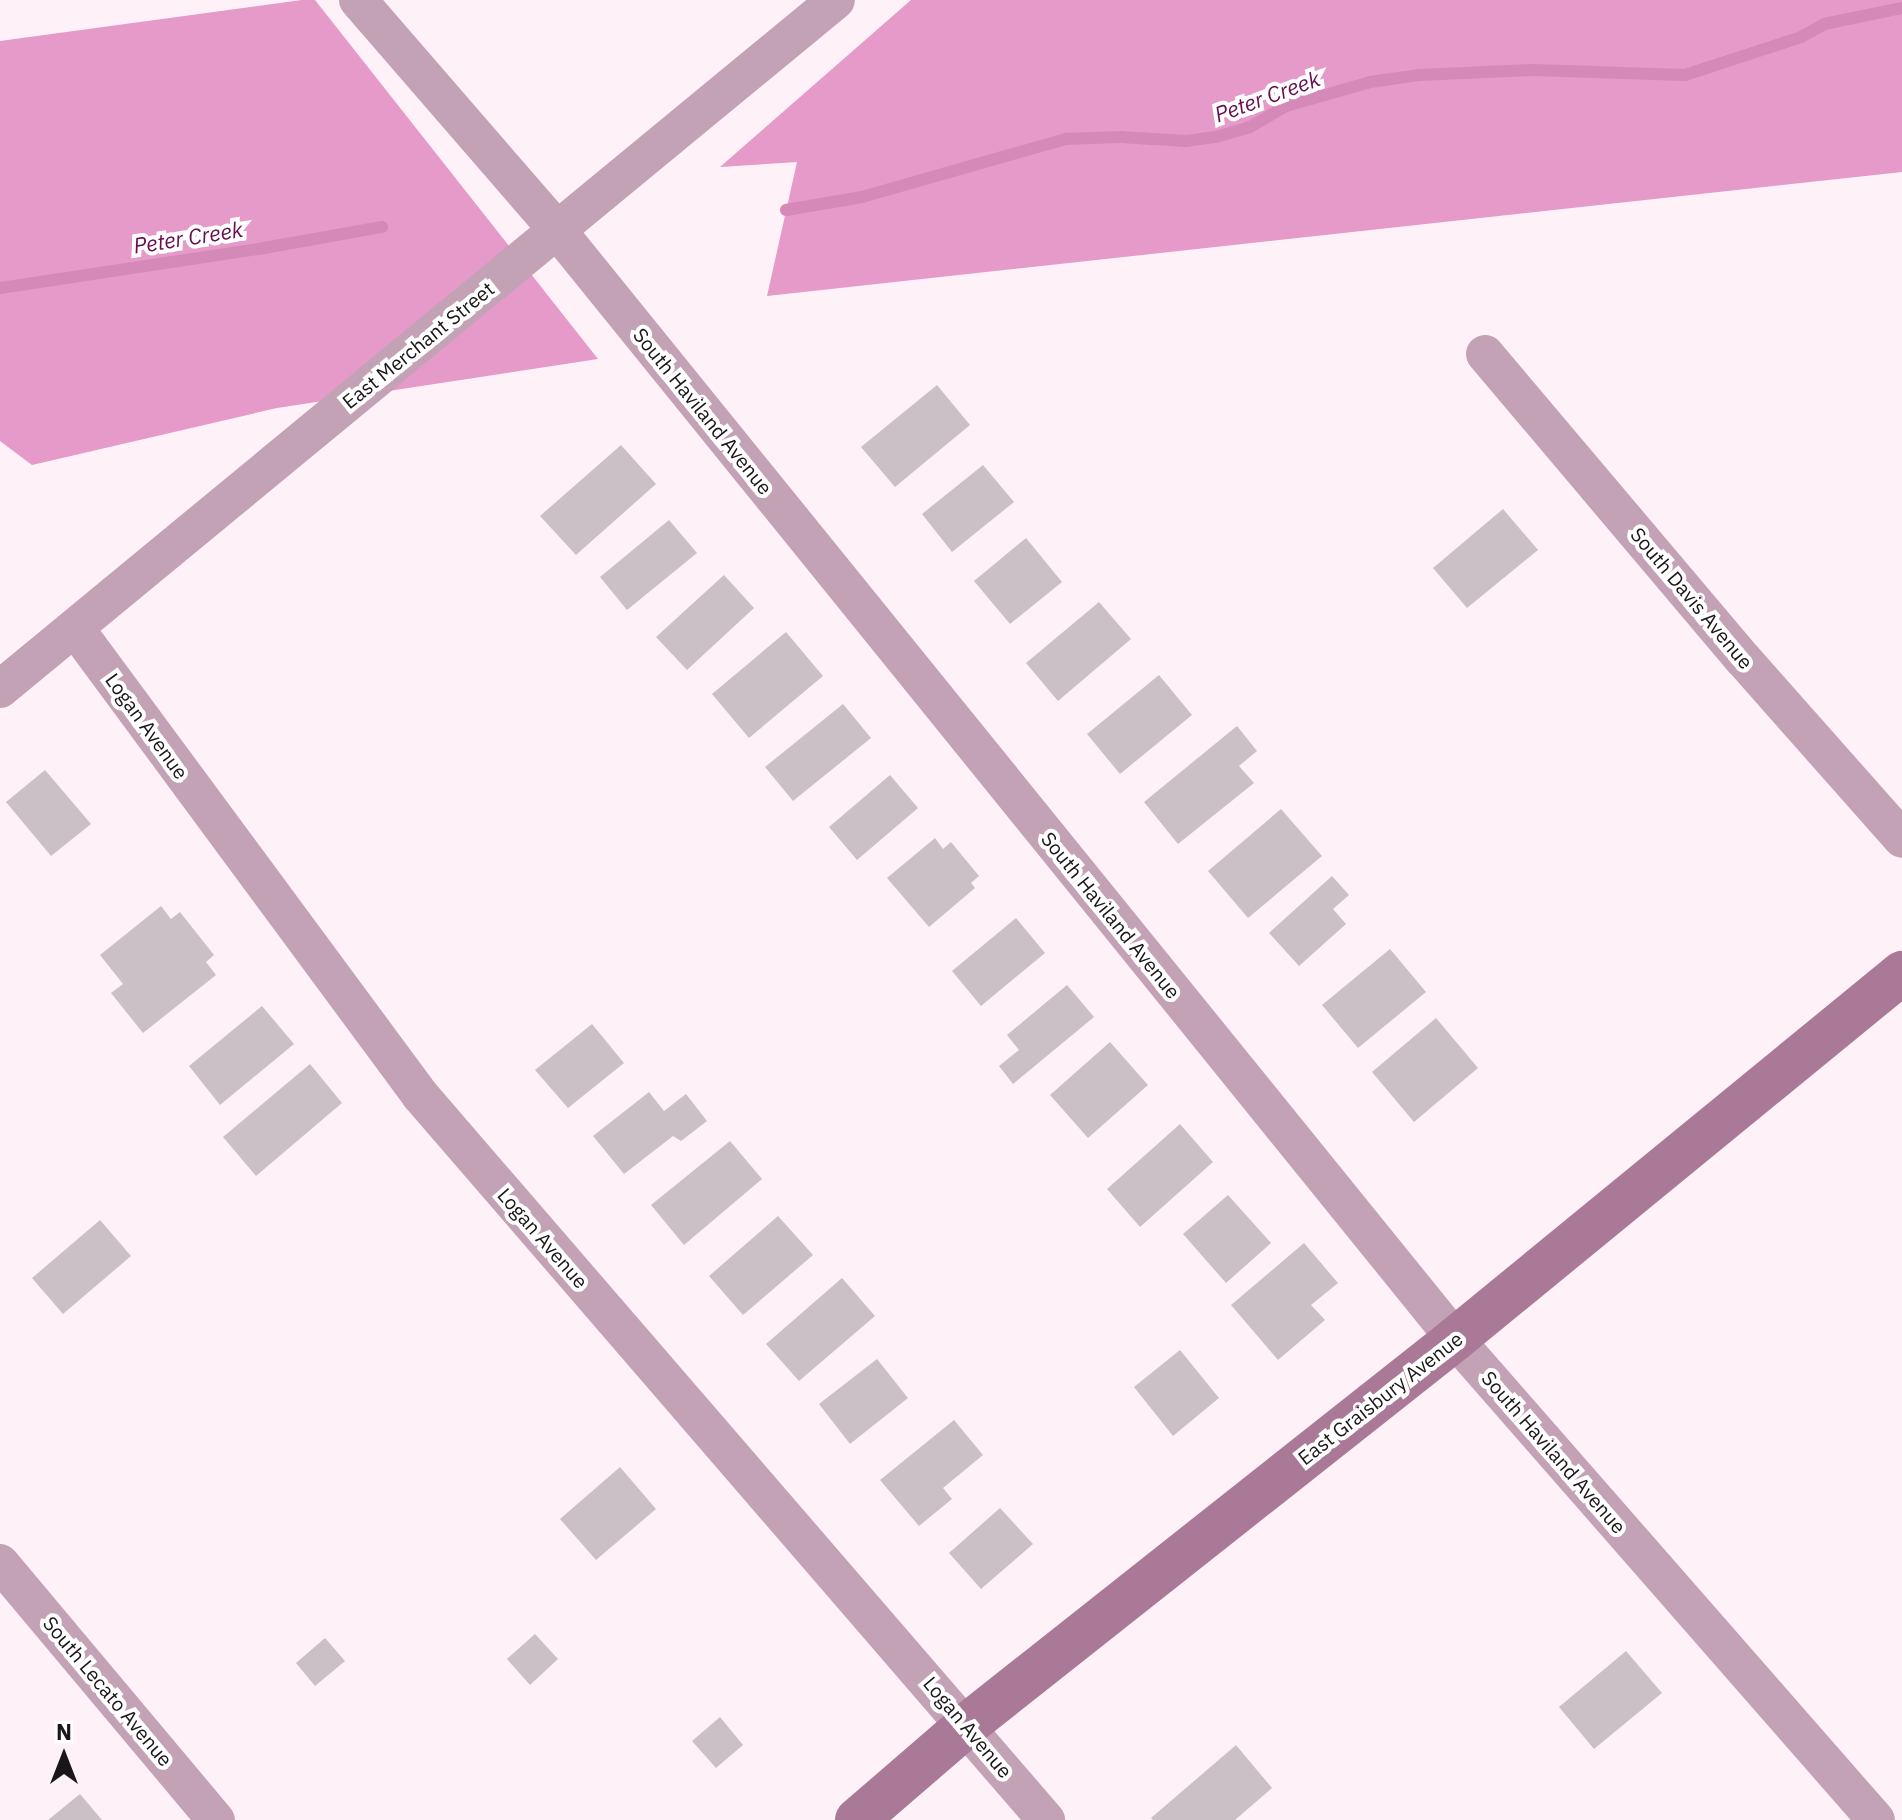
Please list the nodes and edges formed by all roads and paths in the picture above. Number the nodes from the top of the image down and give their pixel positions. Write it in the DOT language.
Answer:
graph roads {
  1 [pos="358,0"];
  2 [pos="836,0"];
  3 [pos="557,230"];
  4 [pos="1485,354"];
  5 [pos="75,628"];
  6 [pos="0,689"];
  7 [pos="1902,839"];
  8 [pos="1902,973"];
  9 [pos="1455,1339"];
  10 [pos="0,1563"];
  11 [pos="967,1725"];
  12 [pos="216,1820"];
  13 [pos="857,1820"];
  14 [pos="1046,1820"];
  15 [pos="1876,1820"];
  1 -- 3 [label="street, South Haviland Avenue"];
  2 -- 3 [label="street, East Merchant Street"];
  3 -- 5 [label="street, East Merchant Street"];
  3 -- 9 [label="street, South Haviland Avenue"];
  4 -- 7 [label="street, South Davis Avenue"];
  5 -- 6 [label="street, East Merchant Street"];
  5 -- 11 [label="street, Logan Avenue"];
  8 -- 9 [label="street, East Graisbury Avenue"];
  9 -- 11 [label="street, East Graisbury Avenue"];
  9 -- 15 [label="street, South Haviland Avenue"];
  10 -- 12 [label="street, South Lecato Avenue"];
  11 -- 13 [label="street, East Graisbury Avenue"];
  11 -- 14 [label="street, Logan Avenue"];
}
